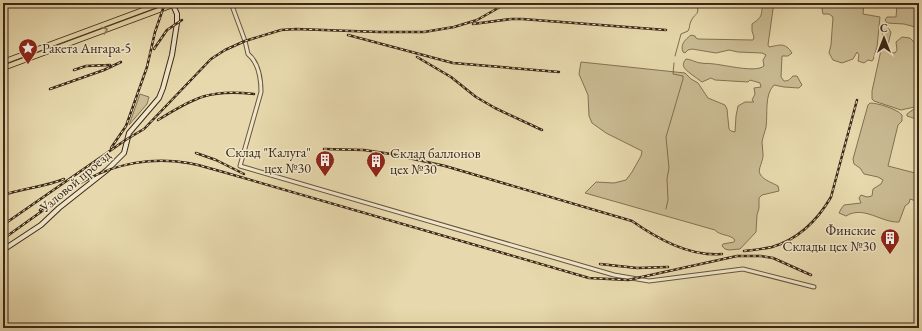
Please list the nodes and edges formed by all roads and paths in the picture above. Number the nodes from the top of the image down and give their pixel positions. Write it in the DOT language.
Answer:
graph roads {
  1 [pos="162,3"];
  2 [pos="178,3"];
  3 [pos="231,3"];
  4 [pos="173,4"];
  5 [pos="139,11"];
  6 [pos="141,17"];
  7 [pos="120,18"];
  8 [pos="122,24"];
  9 [pos="3,62"];
  10 [pos="3,68"];
  11 [pos="3,250"];
  12 [pos="814,287"];
  1 -- 5 [label="main road"];
  2 -- 4 [label="main road"];
  3 -- 12 [label="street"];
  4 -- 6 [label="main road"];
  4 -- 11 [label="street, Узловой проезд"];
  5 -- 6 [label="main road"];
  5 -- 7 [label="main road"];
  6 -- 8 [label="main road"];
  7 -- 8 [label="main road"];
  7 -- 9 [label="main road"];
  10 -- 8 [label="main road, one-way"];
}
